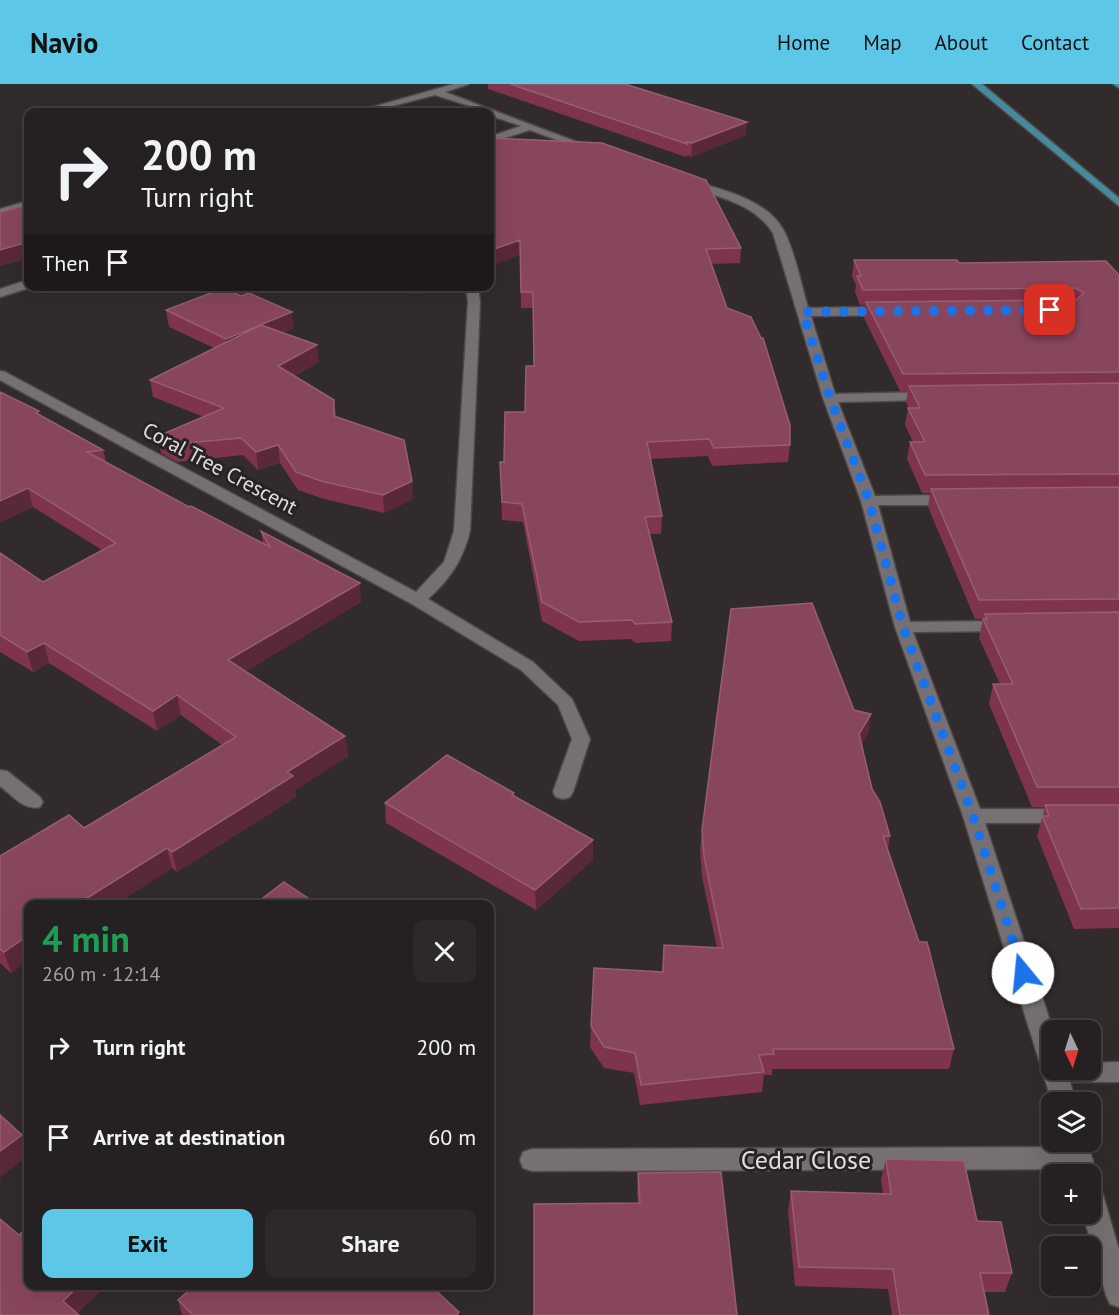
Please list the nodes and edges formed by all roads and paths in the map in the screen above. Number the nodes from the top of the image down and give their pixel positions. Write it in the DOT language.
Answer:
graph roads {
  1 [pos="465,84"];
  2 [pos="977,84"];
  3 [pos="437,92"];
  4 [pos="375,108"];
  5 [pos="480,108"];
  6 [pos="494,114"];
  7 [pos="528,127"];
  8 [pos="494,138"];
  9 [pos="606,154"];
  10 [pos="672,177"];
  11 [pos="1119,203"];
  12 [pos="24,205"];
  13 [pos="0,212"];
  14 [pos="24,285"];
  15 [pos="473,291"];
  16 [pos="0,293"];
  17 [pos="897,311"];
  18 [pos="803,312"];
  19 [pos="0,375"];
  20 [pos="945,396"];
  21 [pos="830,398"];
  22 [pos="964,500"];
  23 [pos="869,501"];
  24 [pos="418,600"];
  25 [pos="1028,625"];
  26 [pos="903,627"];
  27 [pos="0,776"];
  28 [pos="563,792"];
  29 [pos="33,802"];
  30 [pos="973,816"];
  31 [pos="1085,816"];
  32 [pos="1041,1030"];
  33 [pos="1101,1071"];
  34 [pos="1119,1072"];
  35 [pos="1080,1158"];
  36 [pos="532,1160"];
  37 [pos="1098,1224"];
  38 [pos="1119,1295"];
  1 -- 3 [label="street"];
  2 -- 11 [label="main road"];
  3 -- 4 [label="street"];
  3 -- 5 [label="street"];
  6 -- 7 [label="street"];
  7 -- 8 [label="street"];
  7 -- 9 [label="street"];
  10 -- 18 [label="street"];
  12 -- 13 [label="street"];
  14 -- 16 [label="street"];
  15 -- 24 [label="street"];
  17 -- 18 [label="street"];
  18 -- 21 [label="street"];
  19 -- 24 [label="street, Coral Tree Crescent"];
  20 -- 21 [label="street"];
  21 -- 23 [label="street"];
  22 -- 23 [label="street"];
  23 -- 26 [label="street"];
  24 -- 28 [label="street, Coral Tree Crescent"];
  25 -- 26 [label="street"];
  26 -- 30 [label="street"];
  27 -- 29 [label="street"];
  30 -- 31 [label="street"];
  30 -- 32 [label="street"];
  33 -- 34 [label="street"];
  35 -- 36 [label="street, Cedar Close"];
  37 -- 38 [label="street"];
}
